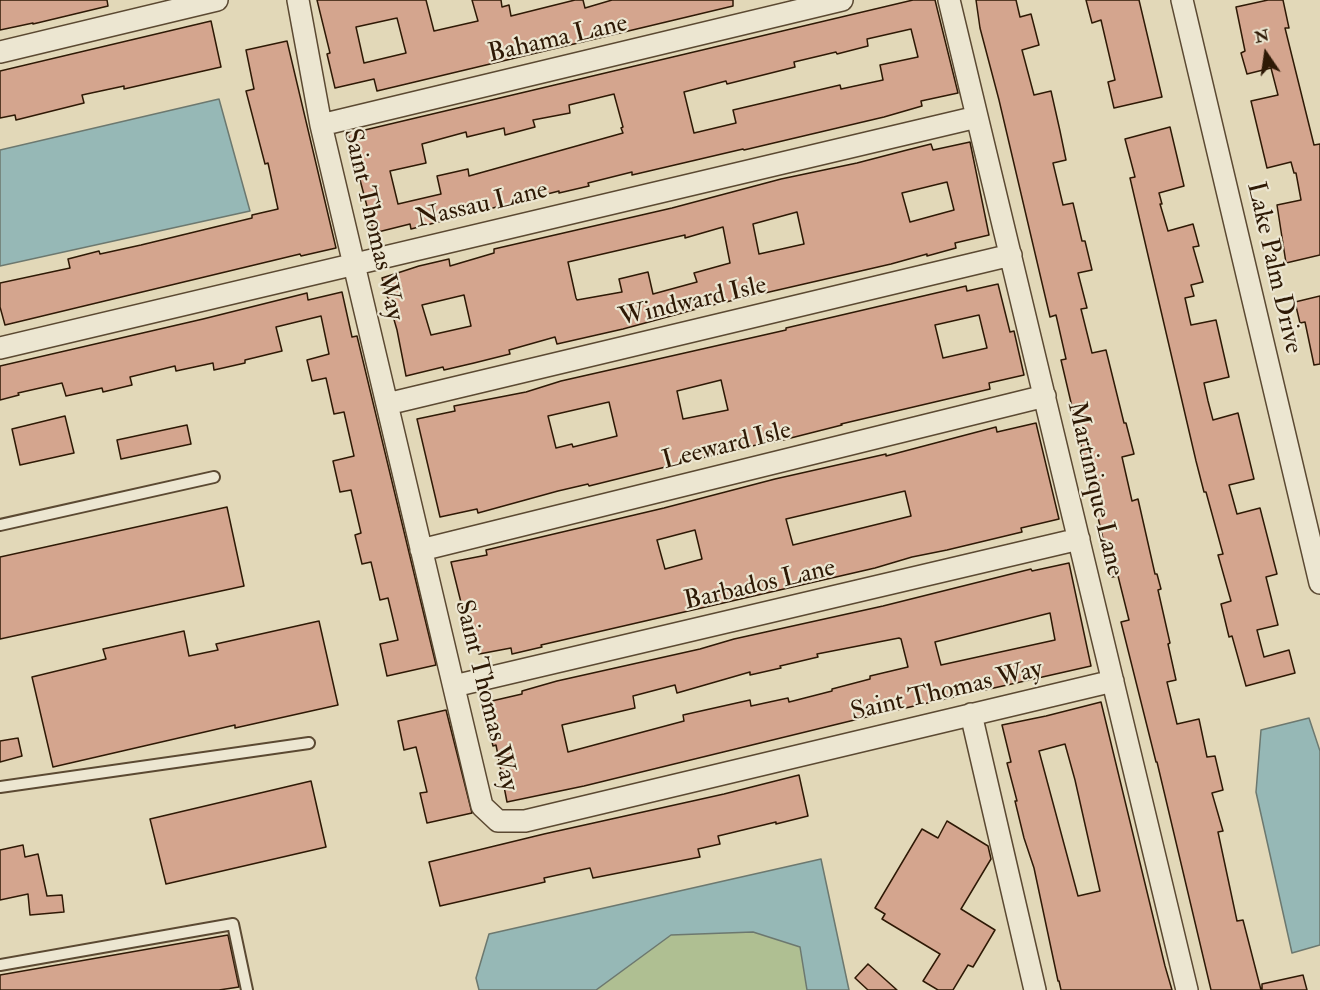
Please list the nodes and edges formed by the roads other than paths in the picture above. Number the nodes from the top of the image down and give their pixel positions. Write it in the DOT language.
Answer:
graph roads {
  1 [pos="217,0"];
  2 [pos="298,0"];
  3 [pos="842,0"];
  4 [pos="949,0"];
  5 [pos="1182,0"];
  6 [pos="0,52"];
  7 [pos="977,117"];
  8 [pos="321,125"];
  9 [pos="1011,255"];
  10 [pos="354,264"];
  11 [pos="0,348"];
  12 [pos="1045,396"];
  13 [pos="387,404"];
  14 [pos="214,477"];
  15 [pos="0,525"];
  16 [pos="1079,539"];
  17 [pos="421,550"];
  18 [pos="1320,583"];
  19 [pos="1113,681"];
  20 [pos="454,686"];
  21 [pos="971,714"];
  22 [pos="309,744"];
  23 [pos="0,787"];
  24 [pos="0,965"];
  25 [pos="247,990"];
  26 [pos="1035,990"];
  27 [pos="1187,990"];
  1 -- 6 [label="street"];
  2 -- 8 [label="street, Saint Thomas Way"];
  3 -- 8 [label="street, Bahama Lane"];
  4 -- 7 [label="street, Martinique Lane"];
  5 -- 18 [label="street, Lake Palm Drive"];
  7 -- 9 [label="street, Martinique Lane"];
  7 -- 10 [label="street, Nassau Lane"];
  8 -- 10 [label="street, Saint Thomas Way"];
  9 -- 12 [label="street, Martinique Lane"];
  9 -- 13 [label="street, Windward Isle"];
  10 -- 11 [label="street, Nassau Lane"];
  10 -- 13 [label="street, Saint Thomas Way"];
  12 -- 16 [label="street, Martinique Lane"];
  12 -- 17 [label="street, Leeward Isle"];
  13 -- 17 [label="street, Saint Thomas Way"];
  14 -- 15 [label="lane"];
  16 -- 19 [label="street, Martinique Lane"];
  16 -- 20 [label="street, Barbados Lane"];
  17 -- 20 [label="street, Saint Thomas Way"];
  19 -- 21 [label="street, Saint Thomas Way"];
  19 -- 27 [label="street, Martinique Lane"];
  20 -- 21 [label="street, Saint Thomas Way"];
  21 -- 26 [label="street"];
  22 -- 23 [label="lane"];
  24 -- 25 [label="lane"];
}
